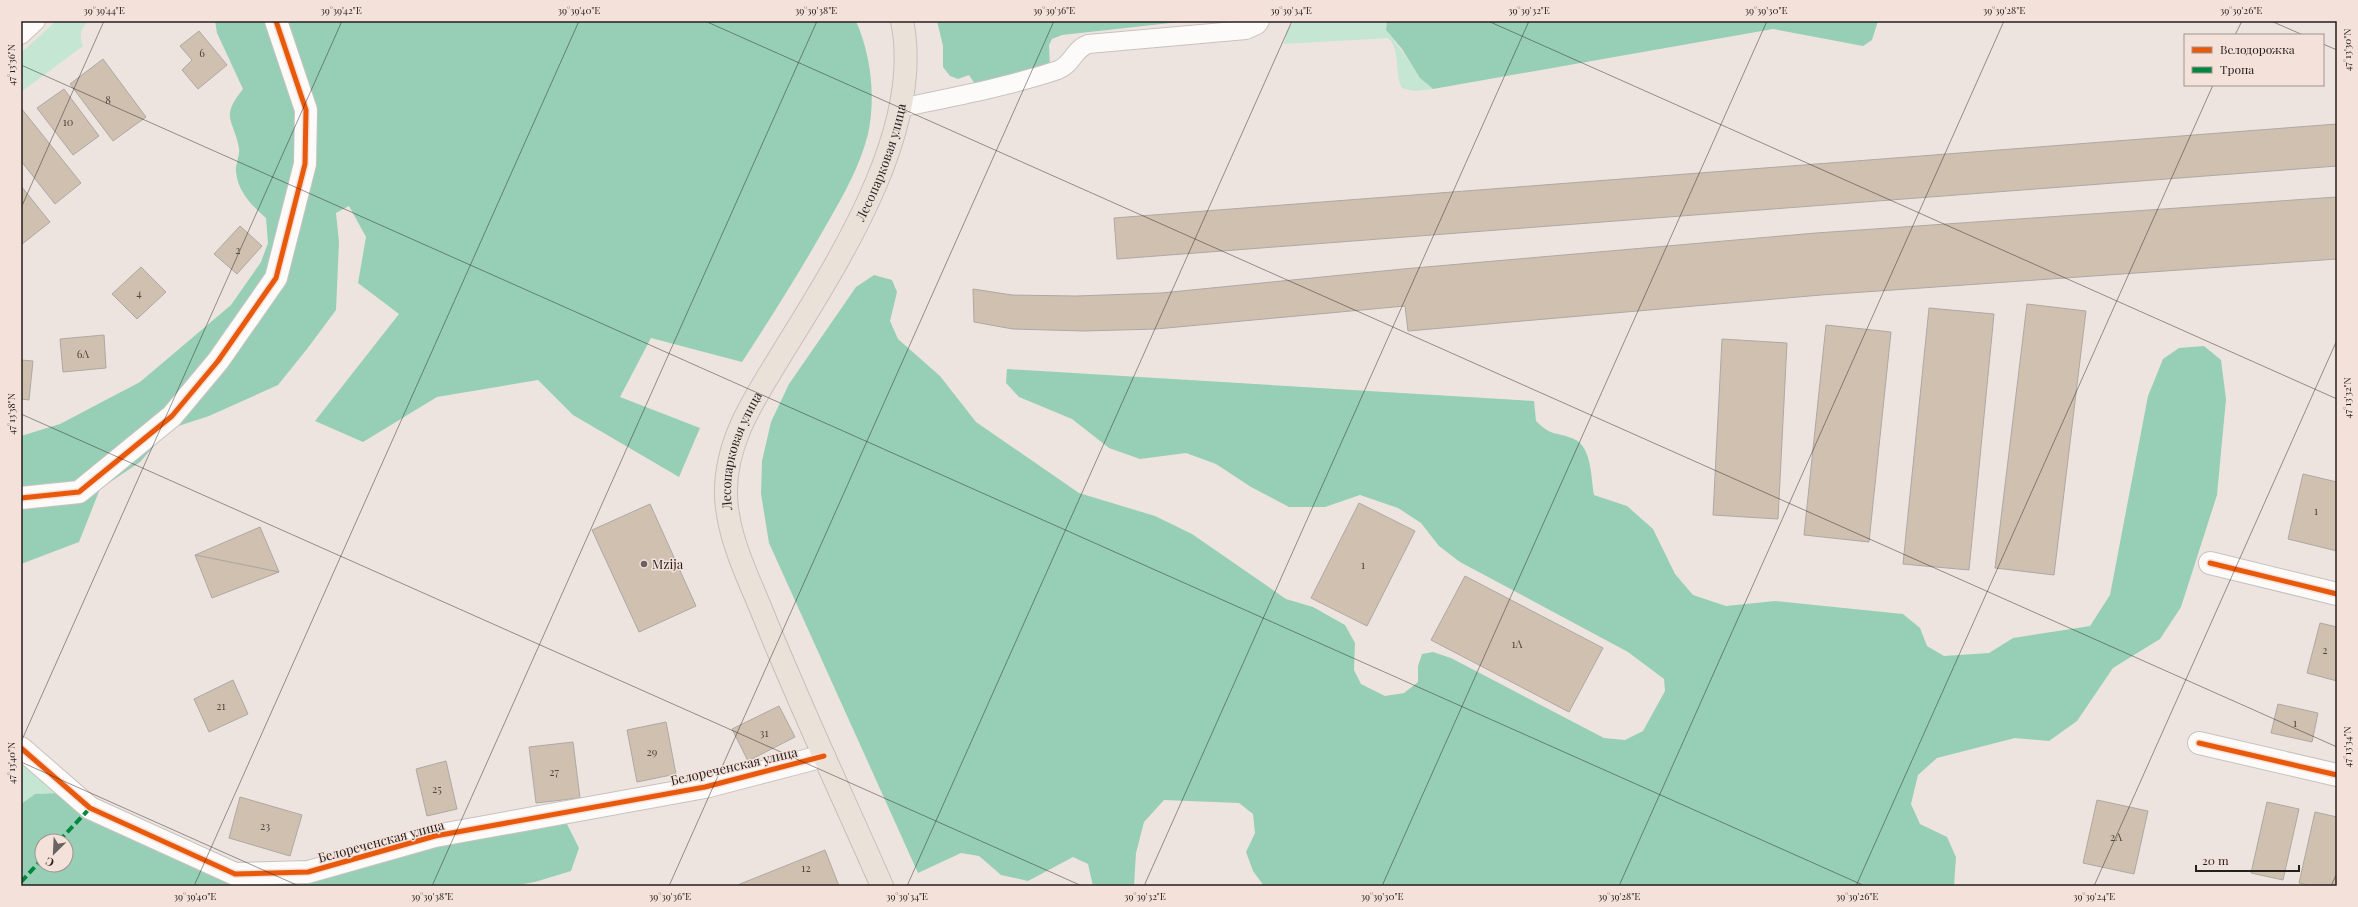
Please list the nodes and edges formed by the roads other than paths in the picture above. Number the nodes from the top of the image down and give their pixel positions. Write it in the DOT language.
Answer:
graph roads {
  1 [pos="36,21"];
  2 [pos="276,21"];
  3 [pos="902,21"];
  4 [pos="1260,21"];
  5 [pos="21,35"];
  6 [pos="900,108"];
  7 [pos="21,498"];
  8 [pos="2210,563"];
  9 [pos="2337,594"];
  10 [pos="2199,743"];
  11 [pos="21,748"];
  12 [pos="824,756"];
  13 [pos="2337,776"];
  14 [pos="882,886"];
  1 -- 5 [label="lane"];
  2 -- 7 [label="street"];
  3 -- 6 [label="main road, Лесопарковая улица"];
  4 -- 6 [label="lane"];
  6 -- 12 [label="main road, Лесопарковая улица"];
  8 -- 9 [label="street"];
  10 -- 13 [label="street"];
  11 -- 12 [label="street, Белореченская улица"];
  12 -- 14 [label="main road, Лесопарковая улица"];
}
